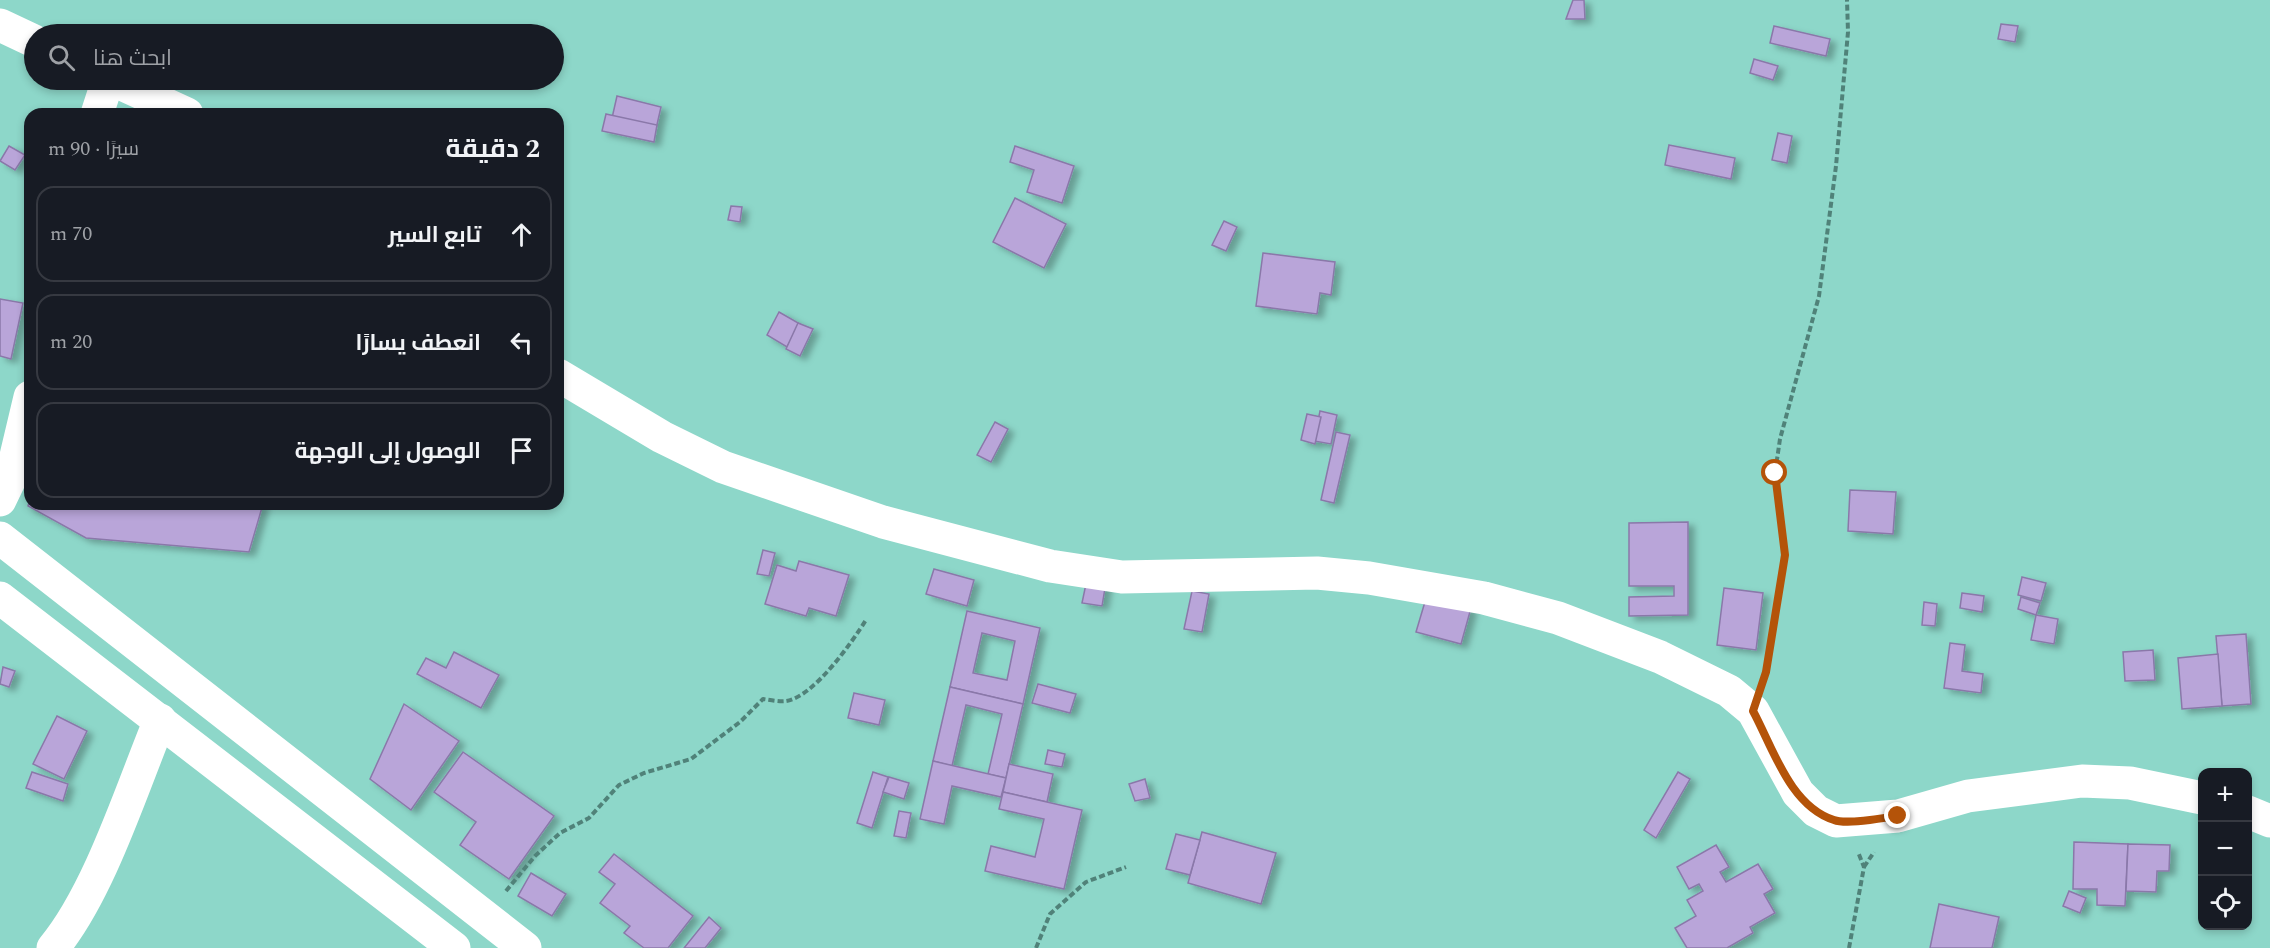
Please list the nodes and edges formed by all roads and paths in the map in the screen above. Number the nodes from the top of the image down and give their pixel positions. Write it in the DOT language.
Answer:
graph roads {
  1 [pos="1847,0"];
  2 [pos="0,25"];
  3 [pos="24,36"];
  4 [pos="105,90"];
  5 [pos="134,90"];
  6 [pos="99,108"];
  7 [pos="174,108"];
  8 [pos="564,379"];
  9 [pos="24,422"];
  10 [pos="0,500"];
  11 [pos="0,538"];
  12 [pos="0,598"];
  13 [pos="866,620"];
  14 [pos="1753,711"];
  15 [pos="160,720"];
  16 [pos="2198,797"];
  17 [pos="2252,814"];
  18 [pos="1836,821"];
  19 [pos="2270,821"];
  20 [pos="1126,867"];
  21 [pos="484,917"];
  22 [pos="53,948"];
  23 [pos="454,948"];
  24 [pos="462,948"];
  25 [pos="525,948"];
  26 [pos="1036,948"];
  27 [pos="1850,948"];
  1 -- 14 [label="path"];
  2 -- 3 [label="street"];
  4 -- 6 [label="street"];
  5 -- 7 [label="street"];
  8 -- 14 [label="street"];
  9 -- 10 [label="street"];
  11 -- 21 [label="street"];
  12 -- 15 [label="street"];
  13 -- 21 [label="path"];
  14 -- 18 [label="street"];
  15 -- 22 [label="street"];
  15 -- 23 [label="street"];
  16 -- 18 [label="street"];
  17 -- 19 [label="street"];
  18 -- 27 [label="path"];
  20 -- 26 [label="path"];
  21 -- 24 [label="street"];
  21 -- 25 [label="street"];
}
